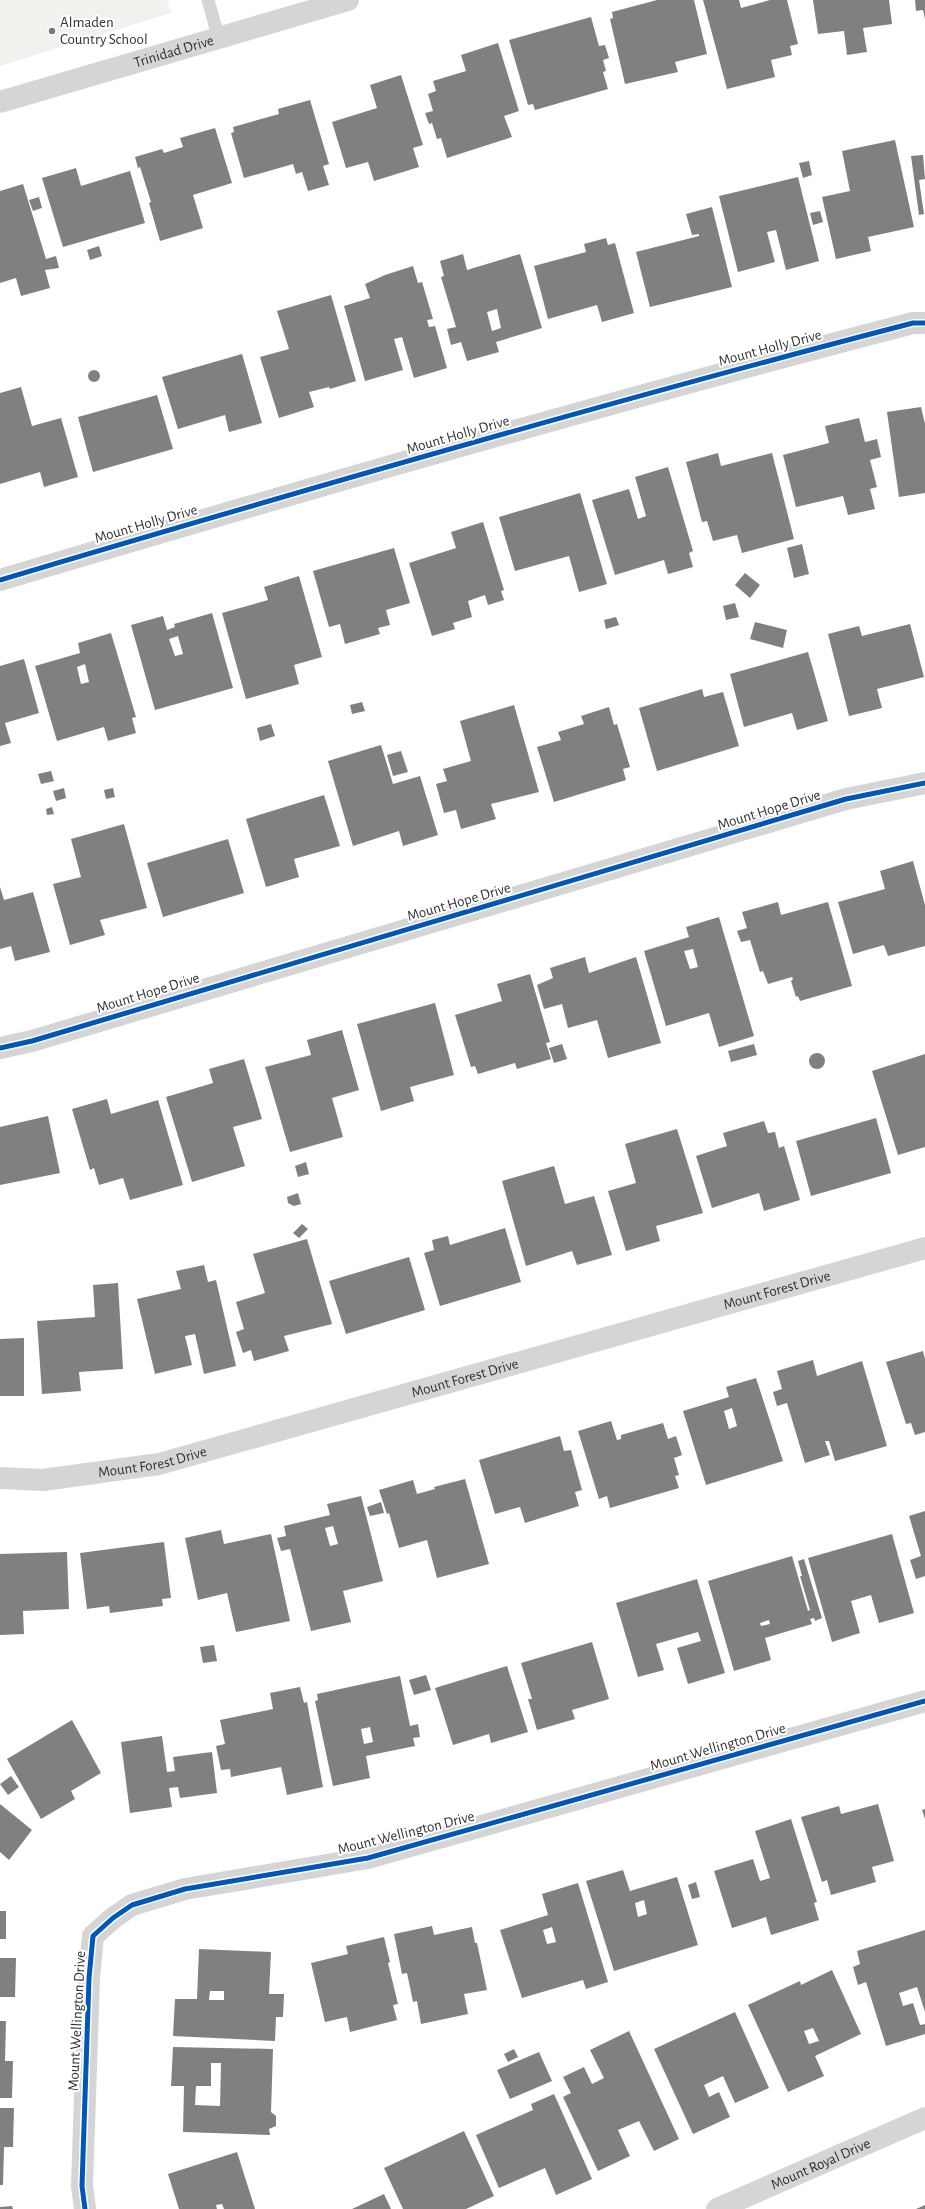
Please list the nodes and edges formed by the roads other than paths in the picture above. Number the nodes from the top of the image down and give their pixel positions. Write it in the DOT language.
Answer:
graph roads {
  1 [pos="208,0"];
  2 [pos="348,0"];
  3 [pos="324,4"];
  4 [pos="219,39"];
  5 [pos="0,102"];
  6 [pos="925,323"];
  7 [pos="0,580"];
  8 [pos="925,783"];
  9 [pos="0,1048"];
  10 [pos="925,1248"];
  11 [pos="0,1478"];
  12 [pos="925,1701"];
  13 [pos="925,2118"];
  14 [pos="85,2209"];
  15 [pos="717,2209"];
  1 -- 4 [label="lane"];
  2 -- 3 [label="street, Trinidad Drive"];
  3 -- 4 [label="street, Trinidad Drive"];
  4 -- 5 [label="street, Trinidad Drive"];
  6 -- 7 [label="street, Mount Holly Drive"];
  8 -- 9 [label="street, Mount Hope Drive"];
  10 -- 11 [label="street, Mount Forest Drive"];
  12 -- 14 [label="street, Mount Wellington Drive"];
  13 -- 15 [label="street, Mount Royal Drive"];
}
